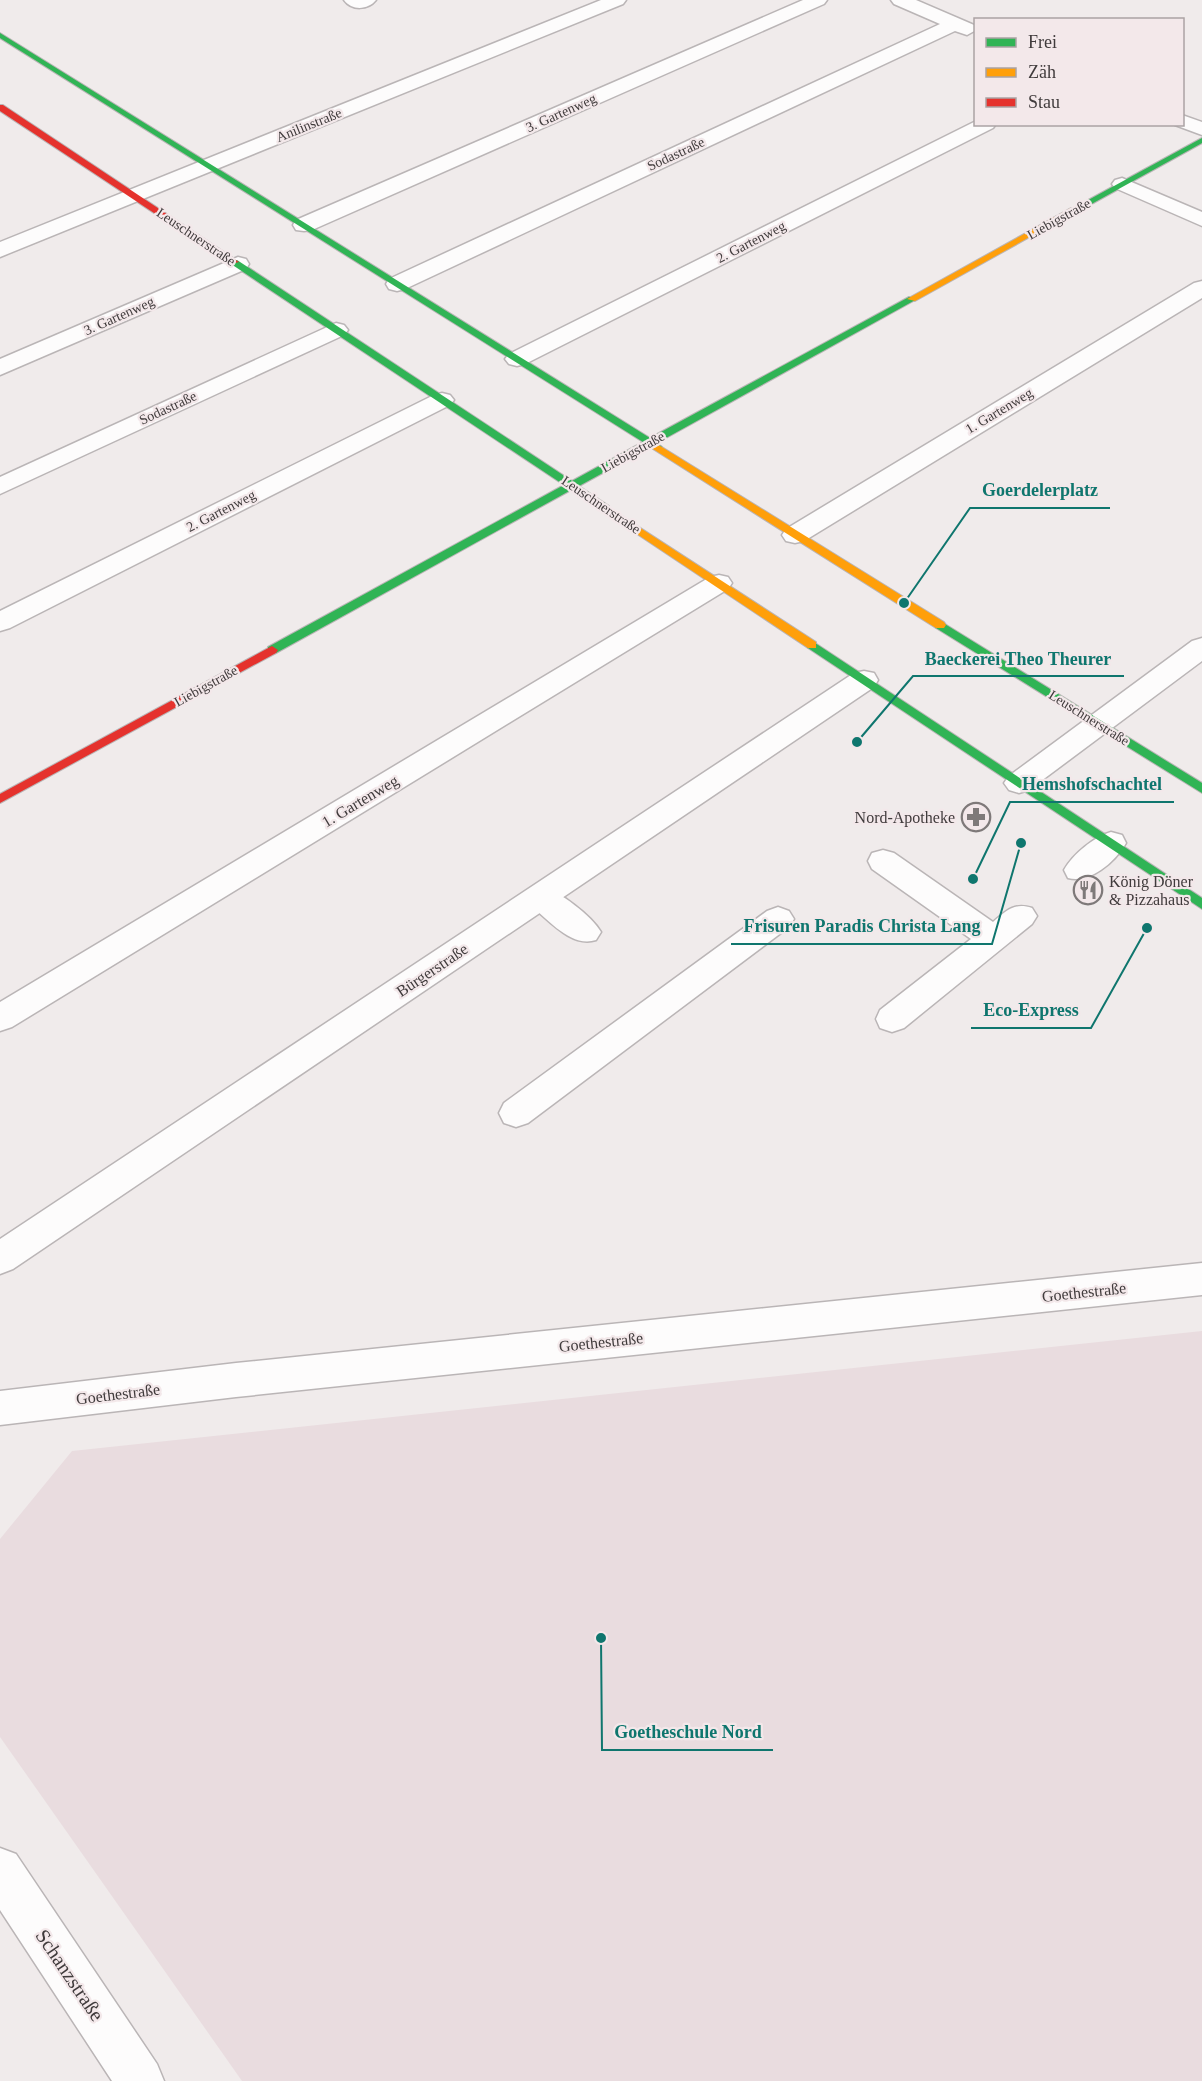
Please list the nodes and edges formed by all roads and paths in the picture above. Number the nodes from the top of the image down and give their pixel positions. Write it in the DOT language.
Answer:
graph roads {
  1 [pos="353,0"];
  2 [pos="367,0"];
  3 [pos="617,0"];
  4 [pos="818,0"];
  5 [pos="900,0"];
  6 [pos="955,24"];
  7 [pos="974,33"];
  8 [pos="0,35"];
  9 [pos="0,107"];
  10 [pos="1184,122"];
  11 [pos="982,126"];
  12 [pos="1202,129"];
  13 [pos="1202,140"];
  14 [pos="208,165"];
  15 [pos="1122,184"];
  16 [pos="134,196"];
  17 [pos="1202,220"];
  18 [pos="304,225"];
  19 [pos="0,250"];
  20 [pos="238,264"];
  21 [pos="397,284"];
  22 [pos="1202,288"];
  23 [pos="336,330"];
  24 [pos="517,359"];
  25 [pos="0,368"];
  26 [pos="442,400"];
  27 [pos="650,443"];
  28 [pos="0,486"];
  29 [pos="572,486"];
  30 [pos="795,535"];
  31 [pos="719,583"];
  32 [pos="0,622"];
  33 [pos="1202,647"];
  34 [pos="864,680"];
  35 [pos="1098,724"];
  36 [pos="1019,783"];
  37 [pos="1202,789"];
  38 [pos="0,799"];
  39 [pos="1111,843"];
  40 [pos="883,861"];
  41 [pos="1079,870"];
  42 [pos="541,897"];
  43 [pos="1202,904"];
  44 [pos="1021,916"];
  45 [pos="778,920"];
  46 [pos="585,932"];
  47 [pos="993,938"];
  48 [pos="0,1018"];
  49 [pos="892,1019"];
  50 [pos="516,1113"];
  51 [pos="0,1258"];
  52 [pos="1202,1279"];
  53 [pos="0,1408"];
  54 [pos="0,1870"];
  55 [pos="140,2081"];
  1 -- 2 [label="street"];
  3 -- 14 [label="street, Anilinstraße"];
  4 -- 18 [label="street, 3. Gartenweg"];
  5 -- 6 [label="street"];
  6 -- 7 [label="street"];
  6 -- 21 [label="street, Sodastraße"];
  8 -- 14 [label="street, Leuschnerstraße"];
  9 -- 16 [label="street, Leuschnerstraße"];
  10 -- 12 [label="street"];
  11 -- 24 [label="street, 2. Gartenweg"];
  13 -- 15 [label="street, Liebigstraße"];
  14 -- 16 [label="street, Anilinstraße"];
  14 -- 18 [label="street, Leuschnerstraße"];
  15 -- 17 [label="street"];
  15 -- 27 [label="street, Liebigstraße"];
  16 -- 19 [label="street, Anilinstraße"];
  16 -- 20 [label="street, Leuschnerstraße"];
  18 -- 21 [label="street, Leuschnerstraße"];
  20 -- 23 [label="street, Leuschnerstraße"];
  20 -- 25 [label="street, 3. Gartenweg"];
  21 -- 24 [label="street, Leuschnerstraße"];
  22 -- 30 [label="street, 1. Gartenweg"];
  23 -- 26 [label="street, Leuschnerstraße"];
  23 -- 28 [label="street, Sodastraße"];
  24 -- 27 [label="street, Leuschnerstraße"];
  26 -- 29 [label="street, Leuschnerstraße"];
  26 -- 32 [label="street, 2. Gartenweg"];
  27 -- 29 [label="street, Liebigstraße"];
  27 -- 30 [label="street, Leuschnerstraße"];
  29 -- 31 [label="street, Leuschnerstraße"];
  29 -- 38 [label="street, Liebigstraße"];
  30 -- 35 [label="street, Leuschnerstraße"];
  31 -- 34 [label="street, Leuschnerstraße"];
  31 -- 48 [label="street, 1. Gartenweg"];
  33 -- 35 [label="street"];
  34 -- 36 [label="street, Leuschnerstraße"];
  34 -- 42 [label="street, Bürgerstraße"];
  35 -- 36 [label="street"];
  35 -- 37 [label="street, Leuschnerstraße"];
  36 -- 39 [label="street, Leuschnerstraße"];
  39 -- 41 [label="street"];
  39 -- 43 [label="street, Leuschnerstraße"];
  40 -- 47 [label="street"];
  42 -- 46 [label="street"];
  42 -- 51 [label="street, Bürgerstraße"];
  44 -- 47 [label="street"];
  45 -- 50 [label="street"];
  47 -- 49 [label="street"];
  52 -- 53 [label="street, Goethestraße"];
  54 -- 55 [label="street, Schanzstraße"];
}
